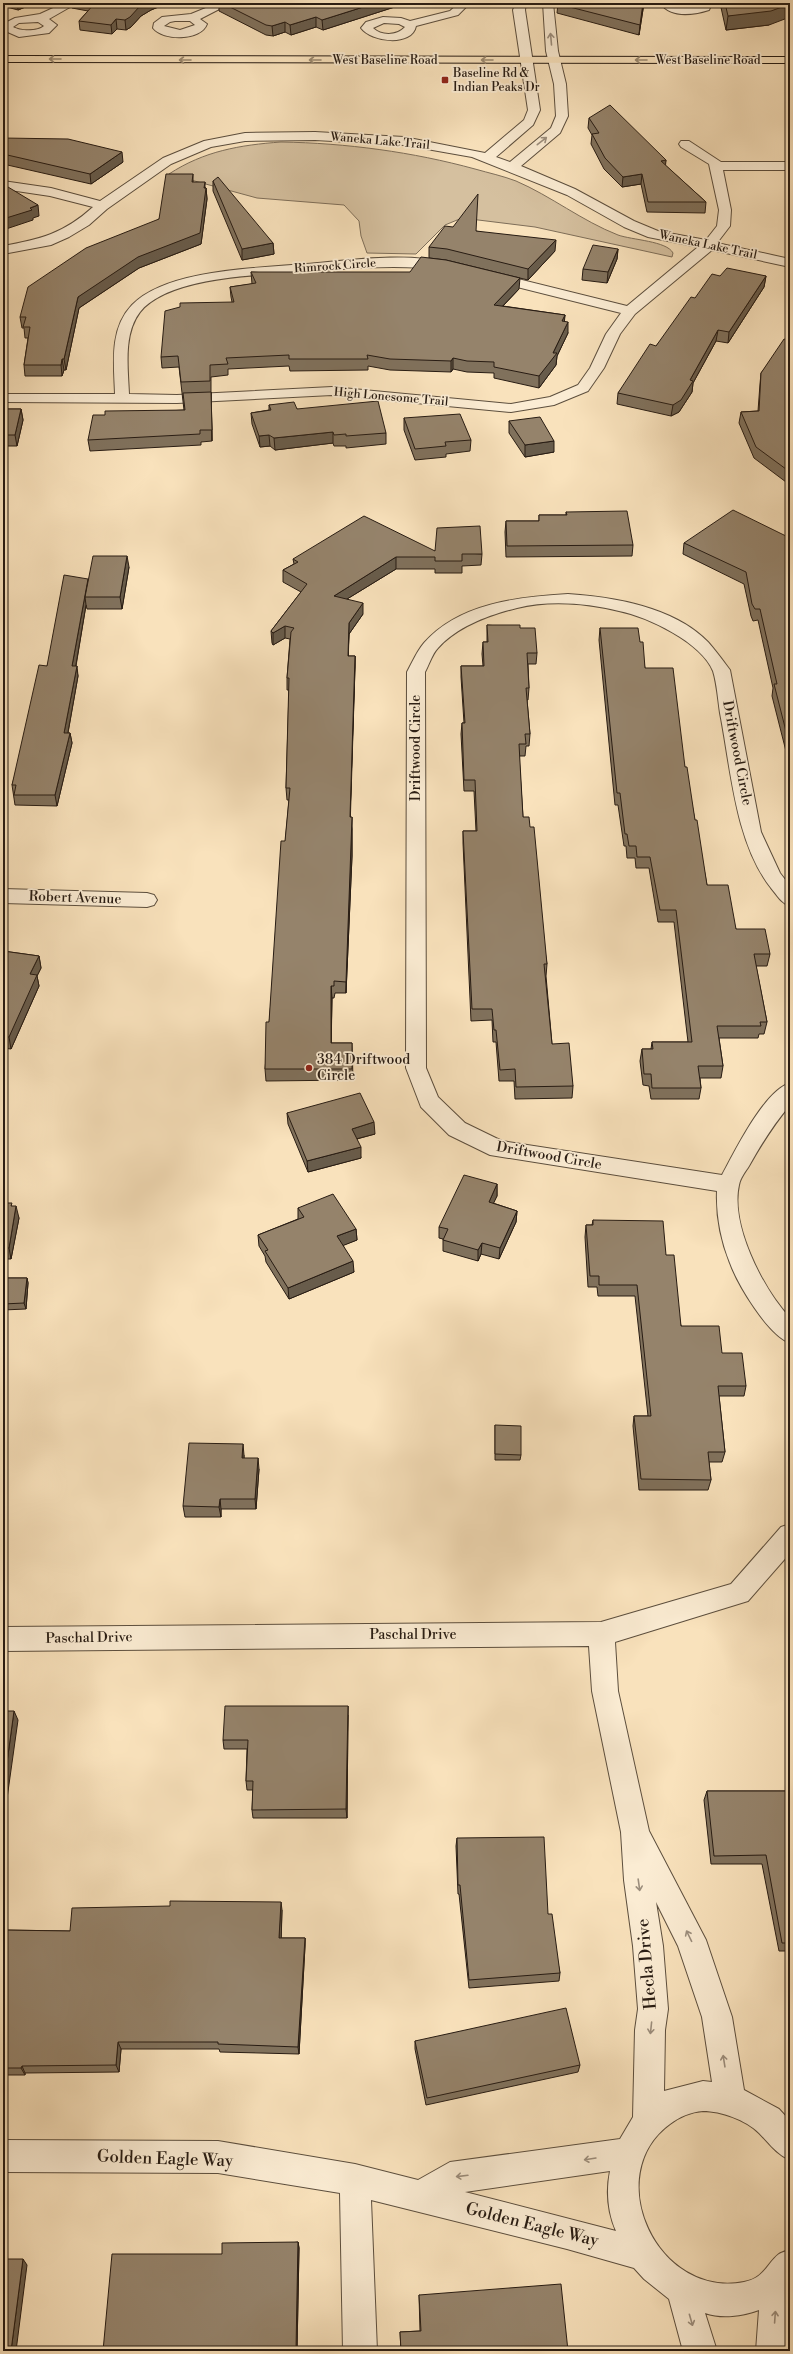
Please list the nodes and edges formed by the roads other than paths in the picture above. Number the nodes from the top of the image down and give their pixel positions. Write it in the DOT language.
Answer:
graph roads {
  1 [pos="72,3"];
  2 [pos="226,3"];
  3 [pos="465,3"];
  4 [pos="521,3"];
  5 [pos="548,3"];
  6 [pos="665,3"];
  7 [pos="707,3"];
  8 [pos="40,18"];
  9 [pos="192,18"];
  10 [pos="409,25"];
  11 [pos="3,59"];
  12 [pos="526,60"];
  13 [pos="555,60"];
  14 [pos="790,60"];
  15 [pos="523,74"];
  16 [pos="563,74"];
  17 [pos="685,144"];
  18 [pos="487,158"];
  19 [pos="716,166"];
  20 [pos="790,166"];
  21 [pos="512,167"];
  22 [pos="3,185"];
  23 [pos="102,206"];
  24 [pos="709,245"];
  25 [pos="3,250"];
  26 [pos="790,263"];
  27 [pos="461,269"];
  28 [pos="477,273"];
  29 [pos="630,311"];
  30 [pos="3,398"];
  31 [pos="122,399"];
  32 [pos="3,896"];
  33 [pos="790,898"];
  34 [pos="147,900"];
  35 [pos="790,1091"];
  36 [pos="728,1184"];
  37 [pos="790,1333"];
  38 [pos="790,1535"];
  39 [pos="601,1634"];
  40 [pos="3,1639"];
  41 [pos="634,1832"];
  42 [pos="730,2099"];
  43 [pos="648,2121"];
  44 [pos="779,2123"];
  45 [pos="790,2144"];
  46 [pos="629,2153"];
  47 [pos="3,2156"];
  48 [pos="354,2180"];
  49 [pos="420,2197"];
  50 [pos="644,2255"];
  51 [pos="784,2274"];
  52 [pos="682,2289"];
  53 [pos="360,2351"];
  54 [pos="700,2351"];
  55 [pos="773,2351"];
  1 -- 8 [label="street"];
  2 -- 9 [label="street"];
  3 -- 10 [label="street"];
  4 -- 12 [label="street"];
  13 -- 5 [label="street, one-way"];
  6 -- 7 [label="street"];
  12 -- 11 [label="main road, West Baseline Road, one-way"];
  12 -- 13 [label="main road, West Baseline Road"];
  12 -- 15 [label="street"];
  14 -- 13 [label="main road, West Baseline Road, one-way"];
  13 -- 16 [label="street"];
  15 -- 16 [label="main road"];
  15 -- 18 [label="street"];
  21 -- 16 [label="street, one-way"];
  17 -- 19 [label="street"];
  18 -- 21 [label="street, Waneka Lake Trail"];
  18 -- 23 [label="street, Waneka Lake Trail"];
  19 -- 20 [label="street"];
  19 -- 24 [label="street, High Lonesome Trail"];
  21 -- 24 [label="street, Waneka Lake Trail"];
  22 -- 23 [label="street"];
  23 -- 25 [label="street, Waneka Lake Trail"];
  24 -- 26 [label="street, Waneka Lake Trail"];
  24 -- 29 [label="street, High Lonesome Trail"];
  27 -- 31 [label="street, Rimrock Circle"];
  28 -- 29 [label="street"];
  29 -- 31 [label="street, High Lonesome Trail"];
  30 -- 31 [label="street, High Lonesome Trail"];
  32 -- 34 [label="street, Robert Avenue"];
  33 -- 36 [label="street, Driftwood Circle"];
  35 -- 36 [label="street"];
  36 -- 37 [label="street"];
  38 -- 39 [label="street, Paschal Drive"];
  39 -- 40 [label="street, Paschal Drive"];
  39 -- 41 [label="street, Hecla Drive"];
  42 -- 41 [label="street, Hecla Drive, one-way"];
  41 -- 43 [label="street, Hecla Drive, one-way"];
  42 -- 43 [label="street"];
  42 -- 44 [label="street"];
  43 -- 46 [label="street"];
  44 -- 45 [label="street"];
  46 -- 49 [label="street, one-way"];
  46 -- 50 [label="street"];
  47 -- 48 [label="street, Golden Eagle Way"];
  48 -- 49 [label="street, Golden Eagle Way"];
  48 -- 53 [label="street"];
  49 -- 50 [label="street, Golden Eagle Way"];
  50 -- 52 [label="street"];
  51 -- 52 [label="street"];
  55 -- 51 [label="street, one-way"];
  52 -- 54 [label="street, one-way"];
}
